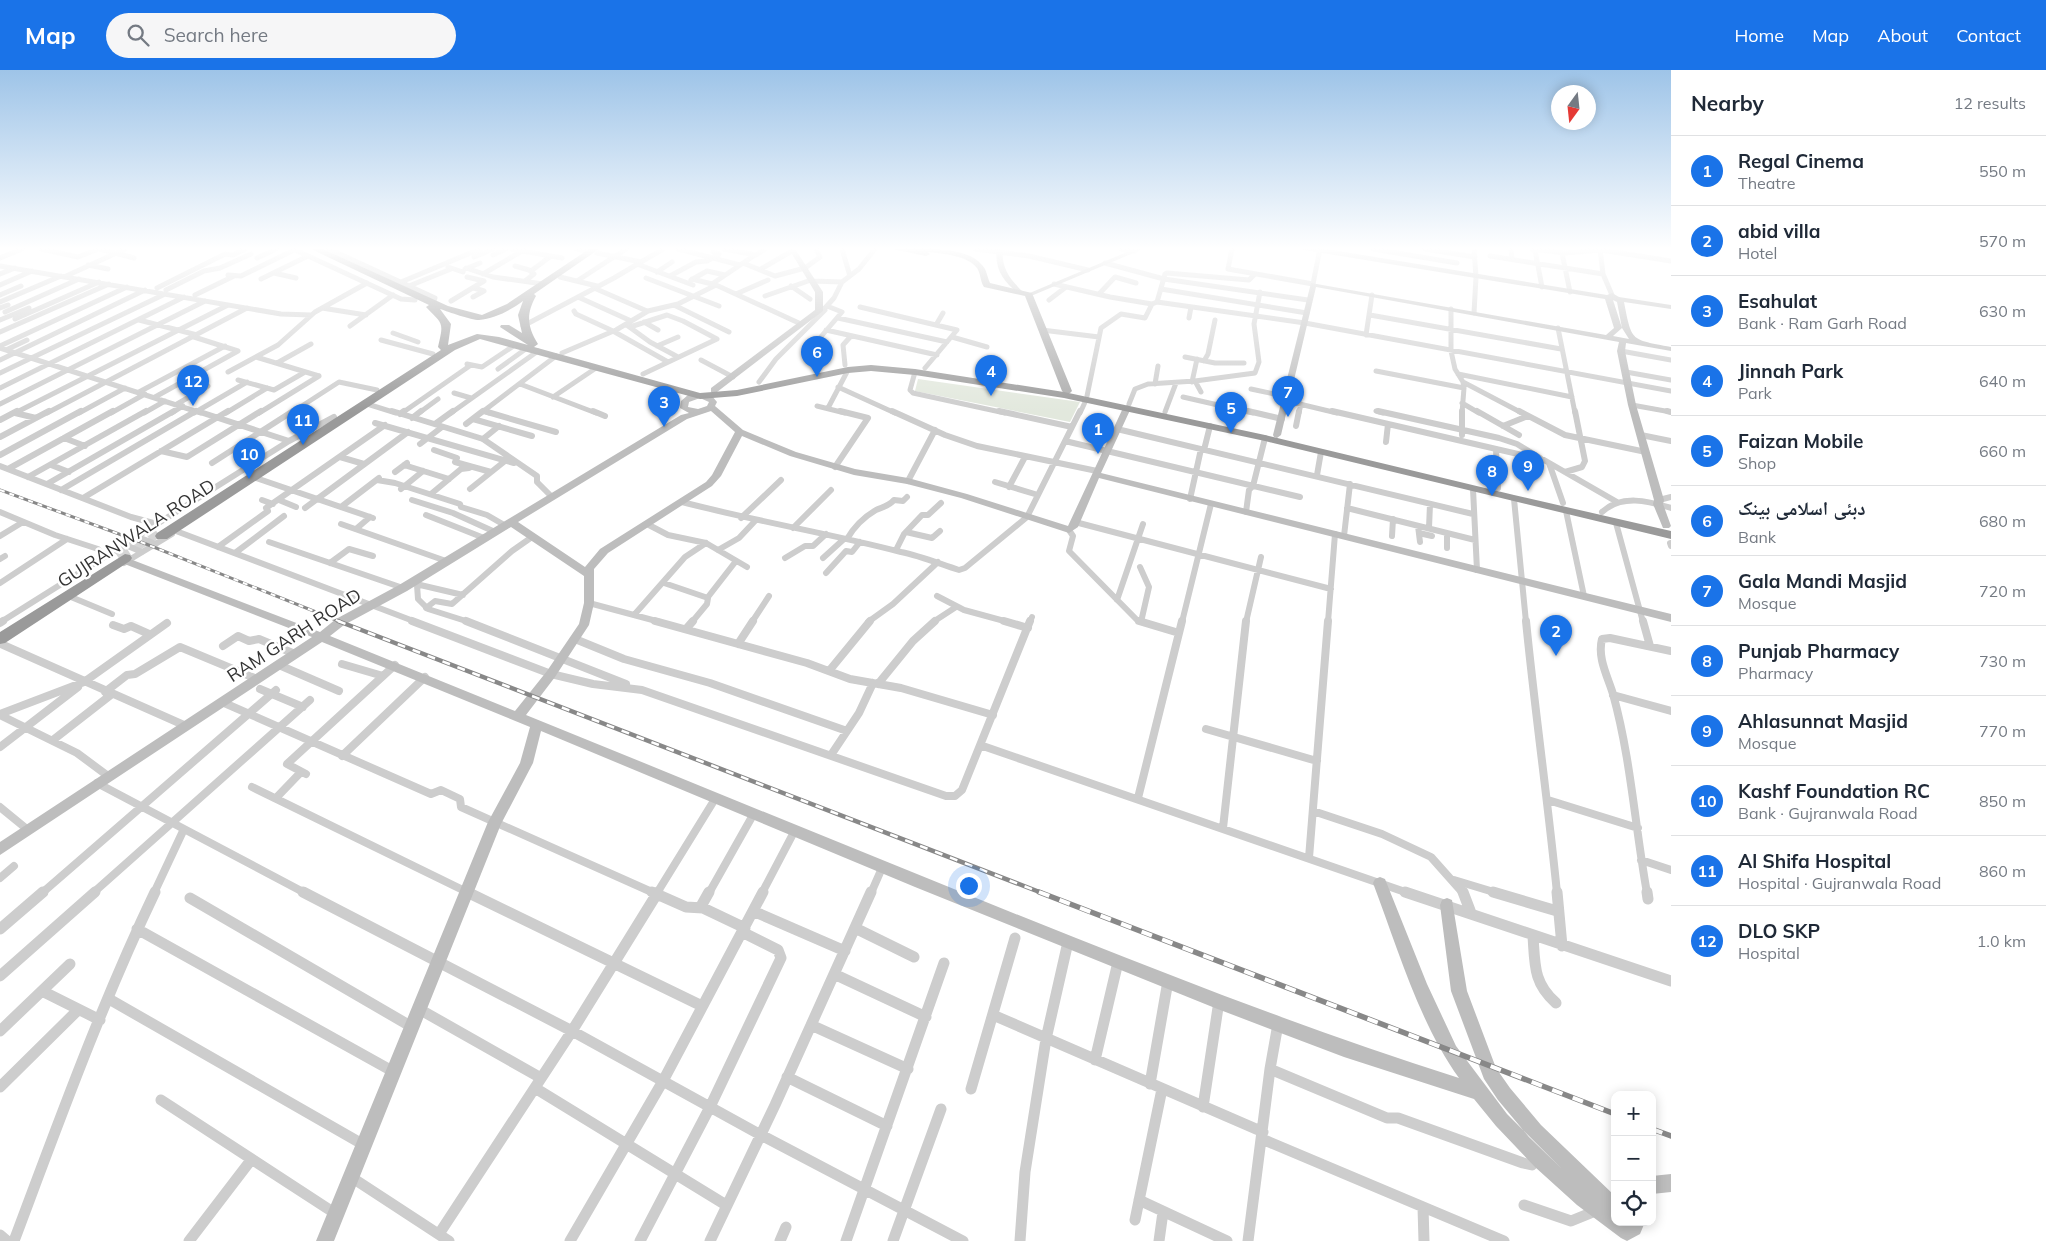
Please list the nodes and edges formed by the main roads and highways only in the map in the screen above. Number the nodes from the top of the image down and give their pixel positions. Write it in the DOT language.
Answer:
graph roads {
  1 [pos="428,304"];
  2 [pos="430,304"];
  3 [pos="505,304"];
  4 [pos="513,304"];
  5 [pos="520,304"];
  6 [pos="527,304"];
  7 [pos="1031,304"];
  8 [pos="433,305"];
  9 [pos="482,317"];
  10 [pos="505,324"];
  11 [pos="461,328"];
  12 [pos="480,337"];
  13 [pos="512,344"];
  14 [pos="533,348"];
  15 [pos="444,350"];
  16 [pos="559,355"];
  17 [pos="846,367"];
  18 [pos="984,380"];
  19 [pos="734,386"];
  20 [pos="1066,391"];
  21 [pos="717,392"];
  22 [pos="1086,398"];
  23 [pos="1128,406"];
  24 [pos="337,418"];
  25 [pos="1564,507"];
  26 [pos="158,534"];
  27 [pos="1670,535"];
  28 [pos="0,632"];
  29 [pos="0,639"];
  1 -- 8 [label="highway"];
  2 -- 8 [label="highway"];
  3 -- 8 [label="highway"];
  4 -- 9 [label="highway, GUJRANWALA ROAD"];
  5 -- 10 [label="highway"];
  6 -- 14 [label="highway"];
  7 -- 20 [label="main road"];
  8 -- 9 [label="highway"];
  8 -- 11 [label="highway"];
  8 -- 15 [label="highway"];
  9 -- 10 [label="highway"];
  9 -- 11 [label="highway, GUJRANWALA ROAD"];
  10 -- 12 [label="highway, GUJRANWALA ROAD"];
  10 -- 14 [label="highway"];
  11 -- 12 [label="highway"];
  11 -- 15 [label="highway, GUJRANWALA ROAD"];
  12 -- 13 [label="highway"];
  12 -- 15 [label="highway, GUJRANWALA ROAD"];
  13 -- 14 [label="highway"];
  13 -- 15 [label="highway"];
  14 -- 16 [label="highway"];
  15 -- 24 [label="highway, GUJRANWALA ROAD"];
  15 -- 24 [label="highway, GUJRANWALA ROAD"];
  16 -- 21 [label="highway"];
  16 -- 21 [label="highway"];
  17 -- 18 [label="highway"];
  17 -- 19 [label="highway"];
  17 -- 19 [label="highway"];
  18 -- 20 [label="highway"];
  18 -- 22 [label="highway"];
  19 -- 21 [label="highway"];
  20 -- 22 [label="highway"];
  22 -- 23 [label="highway"];
  23 -- 25 [label="highway"];
  23 -- 25 [label="highway"];
  24 -- 26 [label="highway, GUJRANWALA ROAD"];
  25 -- 27 [label="highway"];
  25 -- 27 [label="highway"];
  28 -- 29 [label="highway, GUJRANWALA ROAD"];
}
